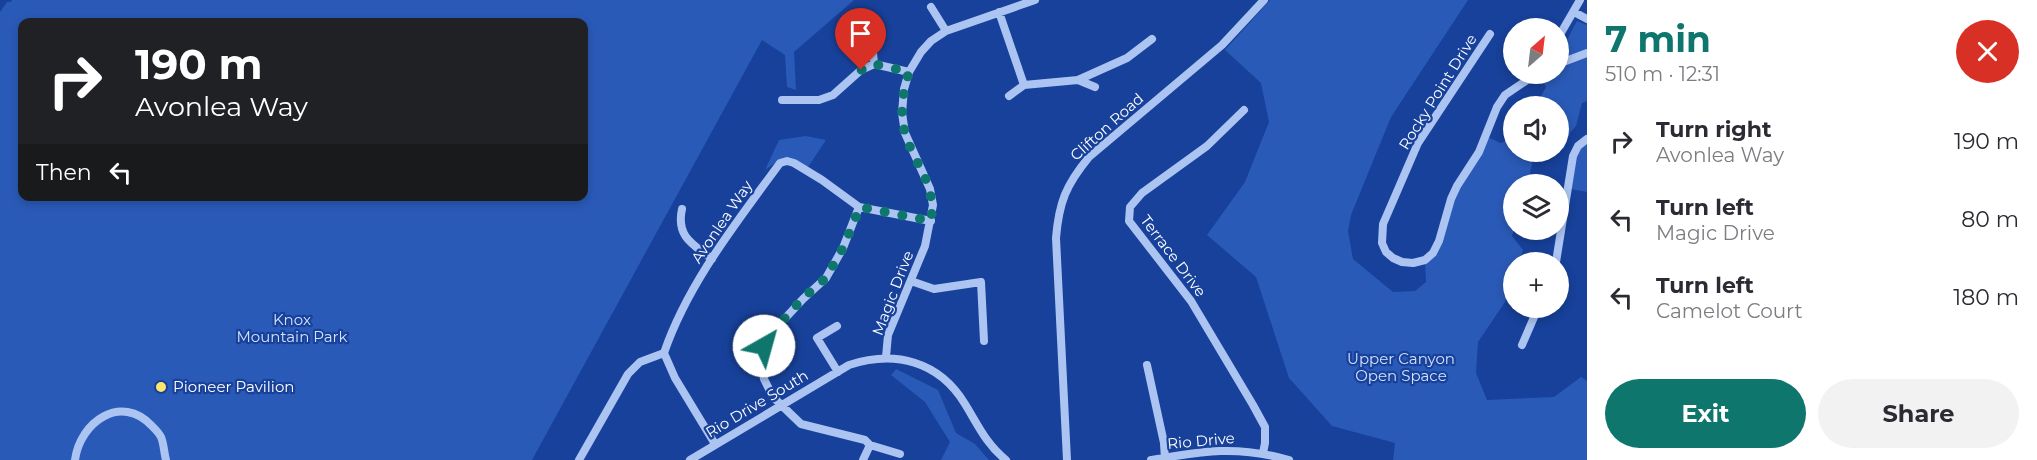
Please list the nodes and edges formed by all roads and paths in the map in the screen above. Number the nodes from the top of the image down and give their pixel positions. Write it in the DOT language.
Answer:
graph roads {
  1 [pos="1035,0"];
  2 [pos="1580,0"];
  3 [pos="1260,1"];
  4 [pos="931,7"];
  5 [pos="999,12"];
  6 [pos="1574,12"];
  7 [pos="1587,19"];
  8 [pos="1569,20"];
  9 [pos="945,31"];
  10 [pos="1490,34"];
  11 [pos="1152,39"];
  12 [pos="873,41"];
  13 [pos="1587,53"];
  14 [pos="1569,60"];
  15 [pos="874,64"];
  16 [pos="909,72"];
  17 [pos="1078,80"];
  18 [pos="1521,84"];
  19 [pos="1024,85"];
  20 [pos="1095,87"];
  21 [pos="1009,96"];
  22 [pos="782,100"];
  23 [pos="1244,110"];
  24 [pos="1587,139"];
  25 [pos="860,207"];
  26 [pos="682,209"];
  27 [pos="931,221"];
  28 [pos="1558,252"];
  29 [pos="712,259"];
  30 [pos="911,281"];
  31 [pos="1534,318"];
  32 [pos="837,326"];
  33 [pos="984,341"];
  34 [pos="1522,345"];
  35 [pos="664,353"];
  36 [pos="886,357"];
  37 [pos="1147,365"];
  38 [pos="838,372"];
  39 [pos="781,405"];
  40 [pos="715,444"];
  41 [pos="870,445"];
  42 [pos="1263,453"];
  43 [pos="900,454"];
  44 [pos="1165,459"];
  45 [pos="75,460"];
  46 [pos="166,460"];
  47 [pos="579,460"];
  48 [pos="690,460"];
  49 [pos="863,460"];
  50 [pos="1006,460"];
  51 [pos="1067,460"];
  52 [pos="1152,460"];
  53 [pos="1289,460"];
  1 -- 5 [label="street, Magic Drive"];
  2 -- 6 [label="street"];
  3 -- 51 [label="street, Clifton Road"];
  4 -- 9 [label="street"];
  5 -- 9 [label="street, Magic Drive"];
  5 -- 19 [label="street"];
  6 -- 7 [label="street"];
  6 -- 8 [label="street"];
  9 -- 16 [label="street, Magic Drive"];
  10 -- 18 [label="street, Rocky Point Drive"];
  11 -- 17 [label="street"];
  12 -- 15 [label="street"];
  13 -- 14 [label="street"];
  15 -- 16 [label="street"];
  15 -- 22 [label="street"];
  16 -- 27 [label="street, Magic Drive"];
  17 -- 19 [label="street"];
  17 -- 20 [label="street"];
  19 -- 21 [label="street"];
  23 -- 42 [label="street, Terrace Drive"];
  24 -- 28 [label="street"];
  25 -- 27 [label="street, Avonlea Way"];
  25 -- 29 [label="street, Avonlea Way"];
  25 -- 39 [label="street"];
  26 -- 29 [label="street"];
  27 -- 30 [label="street, Magic Drive"];
  29 -- 35 [label="street, Avonlea Way"];
  30 -- 33 [label="street"];
  30 -- 36 [label="street, Magic Drive"];
  31 -- 34 [label="street"];
  32 -- 38 [label="street"];
  35 -- 40 [label="street"];
  35 -- 47 [label="street"];
  36 -- 38 [label="street, Rio Drive South"];
  36 -- 50 [label="street, Rio Drive South"];
  37 -- 44 [label="street"];
  38 -- 39 [label="street, Rio Drive South"];
  39 -- 40 [label="street, Rio Drive South"];
  39 -- 41 [label="street"];
  40 -- 48 [label="street, Rio Drive South"];
  41 -- 43 [label="street"];
  41 -- 49 [label="street"];
  42 -- 44 [label="street, Rio Drive"];
  42 -- 53 [label="street, Rio Drive"];
  44 -- 52 [label="street, Rio Drive"];
  45 -- 46 [label="street"];
}
